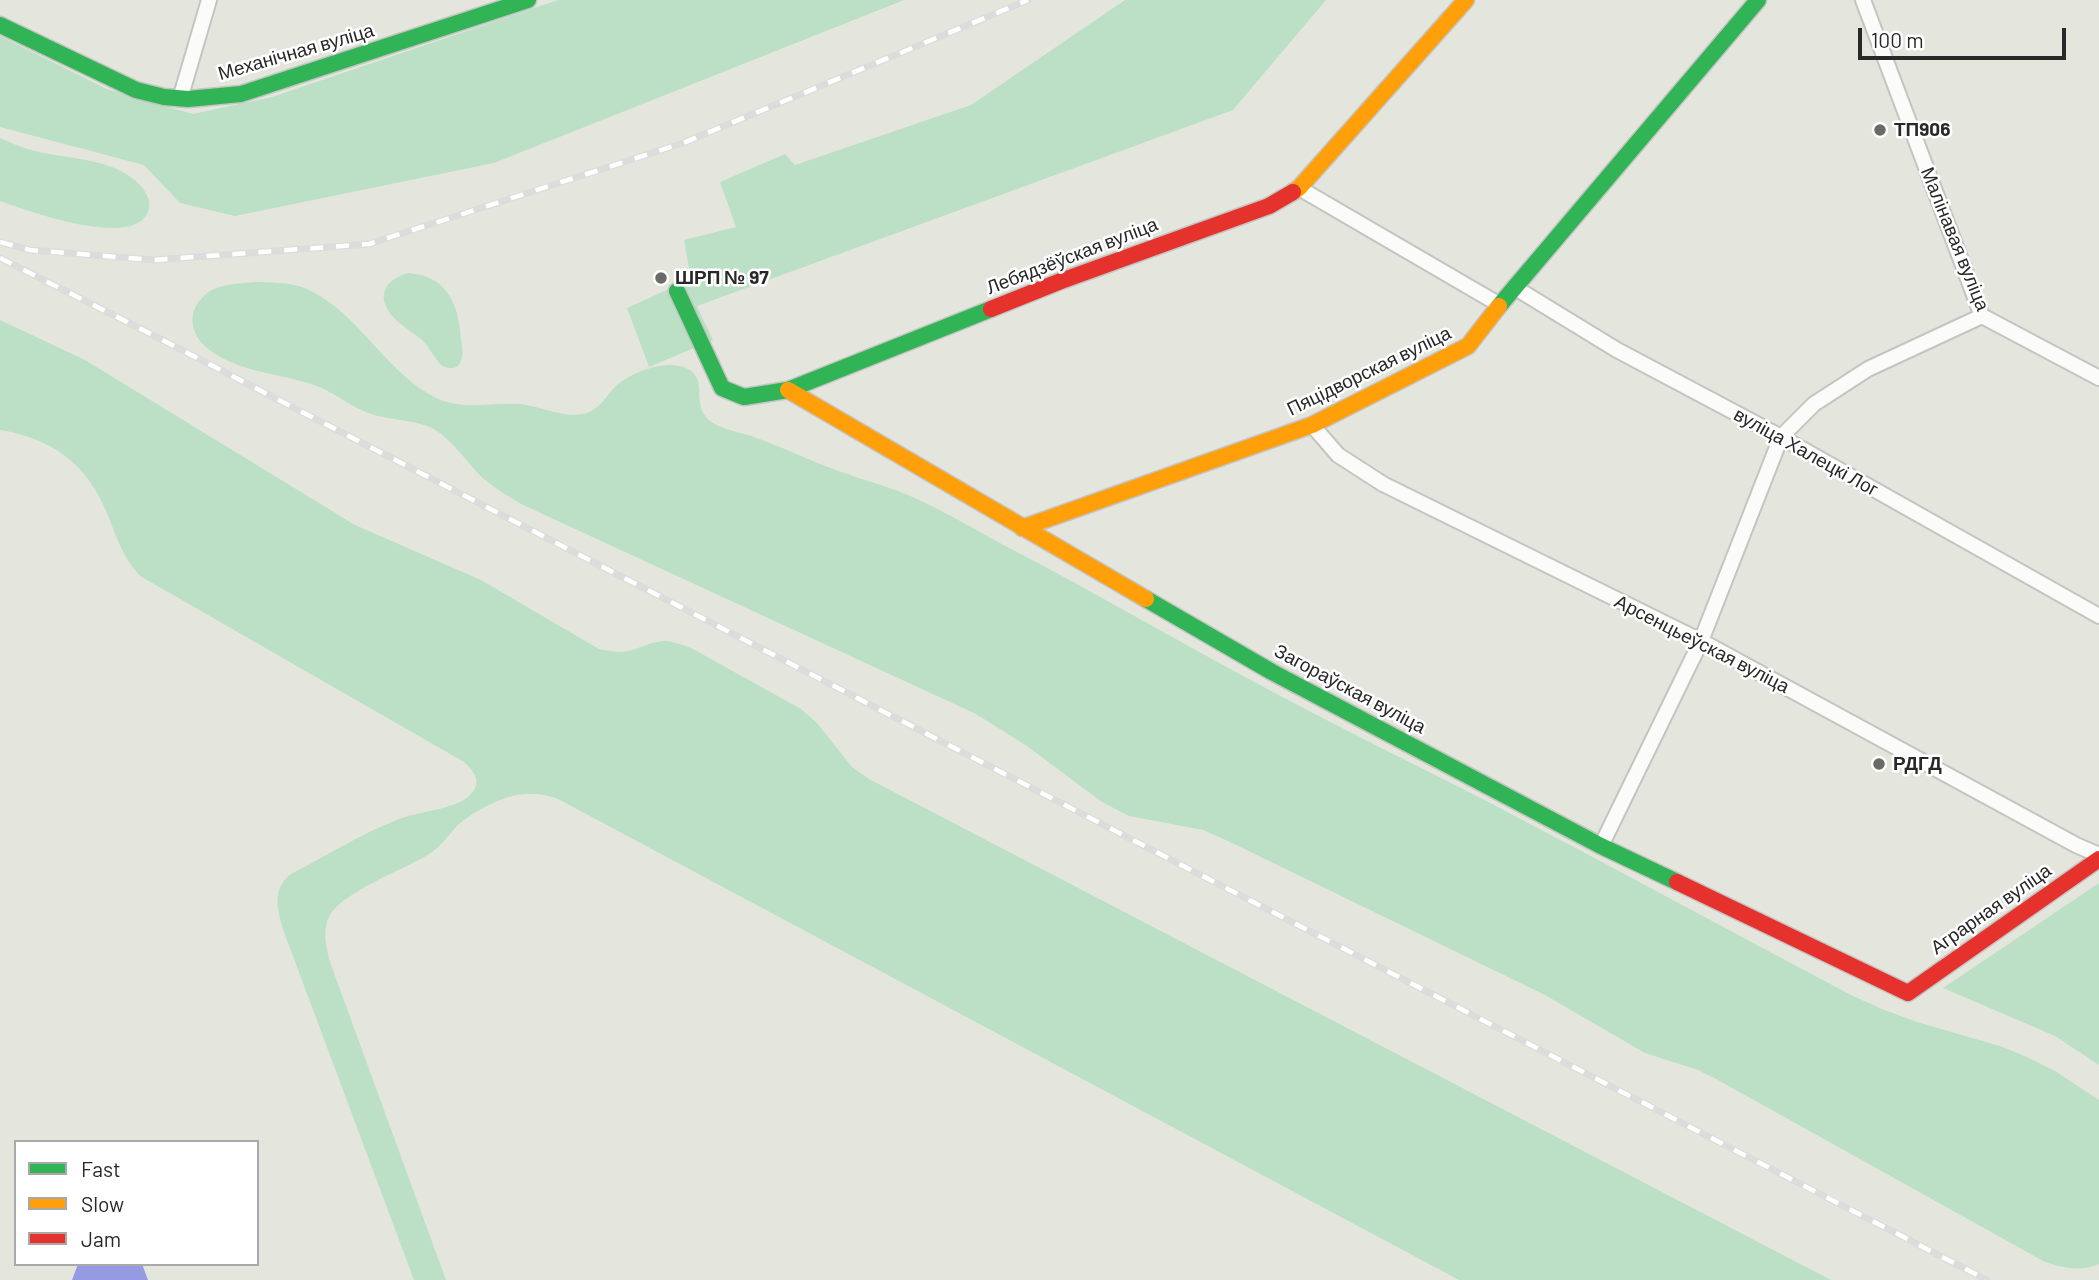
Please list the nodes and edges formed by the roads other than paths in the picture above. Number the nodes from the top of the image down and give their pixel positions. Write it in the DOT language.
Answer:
graph roads {
  1 [pos="209,0"];
  2 [pos="528,0"];
  3 [pos="1466,0"];
  4 [pos="1758,0"];
  5 [pos="1863,0"];
  6 [pos="0,25"];
  7 [pos="180,99"];
  8 [pos="1299,188"];
  9 [pos="1514,287"];
  10 [pos="677,291"];
  11 [pos="1500,305"];
  12 [pos="1982,316"];
  13 [pos="2099,378"];
  14 [pos="788,390"];
  15 [pos="1312,425"];
  16 [pos="1781,437"];
  17 [pos="1022,528"];
  18 [pos="2099,616"];
  19 [pos="1701,641"];
  20 [pos="1601,846"];
  21 [pos="2099,857"];
  22 [pos="1908,993"];
  1 -- 7 [label="street"];
  2 -- 7 [label="street, Механічная вуліца"];
  3 -- 8 [label="street, Лебядзёўская вуліца"];
  4 -- 9 [label="street, Пяцідворская вуліца"];
  5 -- 12 [label="street, Малінавая вуліца"];
  6 -- 7 [label="street, Механічная вуліца"];
  8 -- 11 [label="street"];
  8 -- 14 [label="street, Лебядзёўская вуліца"];
  9 -- 11 [label="street, Пяцідворская вуліца"];
  9 -- 16 [label="street, вуліца Халецкі Лог"];
  10 -- 14 [label="street, Лебядзёўская вуліца"];
  11 -- 15 [label="street, Пяцідворская вуліца"];
  12 -- 13 [label="street, Малінавая вуліца"];
  12 -- 16 [label="street"];
  14 -- 17 [label="street, Загораўская вуліца"];
  15 -- 17 [label="street, Пяцідворская вуліца"];
  15 -- 19 [label="street, Арсенцьеўская вуліца"];
  16 -- 18 [label="street, вуліца Халецкі Лог"];
  16 -- 19 [label="street"];
  17 -- 20 [label="street, Загораўская вуліца"];
  19 -- 20 [label="street"];
  19 -- 21 [label="street, Арсенцьеўская вуліца"];
  20 -- 22 [label="street, Загораўская вуліца"];
  21 -- 22 [label="street, Аграрная вуліца"];
}
